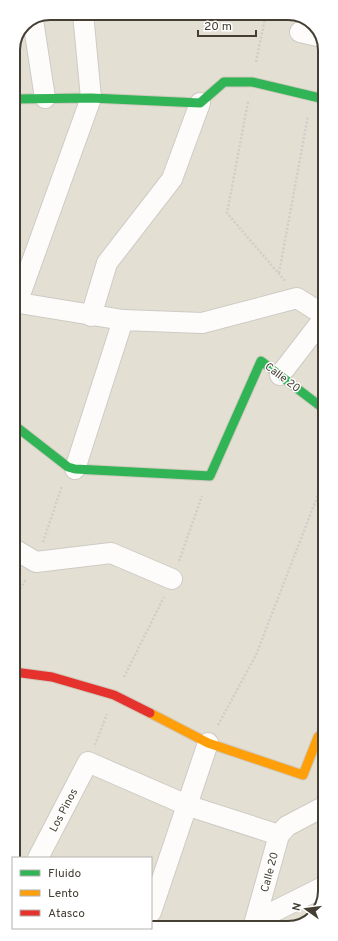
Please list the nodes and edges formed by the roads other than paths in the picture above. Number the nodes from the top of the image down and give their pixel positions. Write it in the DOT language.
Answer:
graph roads {
  1 [pos="84,20"];
  2 [pos="34,25"];
  3 [pos="300,32"];
  4 [pos="314,35"];
  5 [pos="318,97"];
  6 [pos="20,98"];
  7 [pos="45,98"];
  8 [pos="92,98"];
  9 [pos="200,103"];
  10 [pos="20,289"];
  11 [pos="20,303"];
  12 [pos="318,313"];
  13 [pos="91,316"];
  14 [pos="123,320"];
  15 [pos="318,325"];
  16 [pos="280,375"];
  17 [pos="318,404"];
  18 [pos="20,429"];
  19 [pos="72,468"];
  20 [pos="20,553"];
  21 [pos="172,579"];
  22 [pos="20,673"];
  23 [pos="318,741"];
  24 [pos="208,743"];
  25 [pos="189,806"];
  26 [pos="318,810"];
  27 [pos="283,831"];
  28 [pos="39,857"];
  29 [pos="318,890"];
  30 [pos="152,909"];
  31 [pos="255,921"];
  32 [pos="255,921"];
  1 -- 8 [label="street"];
  2 -- 7 [label="street"];
  3 -- 4 [label="street"];
  5 -- 9 [label="street"];
  6 -- 7 [label="street"];
  7 -- 8 [label="street"];
  8 -- 9 [label="street"];
  8 -- 10 [label="street"];
  9 -- 13 [label="street"];
  11 -- 13 [label="street"];
  12 -- 14 [label="street"];
  13 -- 14 [label="street"];
  14 -- 19 [label="street"];
  15 -- 16 [label="street"];
  16 -- 17 [label="street, Calle 20"];
  16 -- 19 [label="street, Calle 20"];
  18 -- 19 [label="street"];
  20 -- 21 [label="street"];
  22 -- 24 [label="street"];
  23 -- 24 [label="street"];
  24 -- 25 [label="street"];
  25 -- 27 [label="street"];
  25 -- 28 [label="street, Los Pinos"];
  25 -- 30 [label="street"];
  26 -- 27 [label="street"];
  27 -- 31 [label="street, Calle 20"];
  29 -- 32 [label="street, Calle 20"];
}
